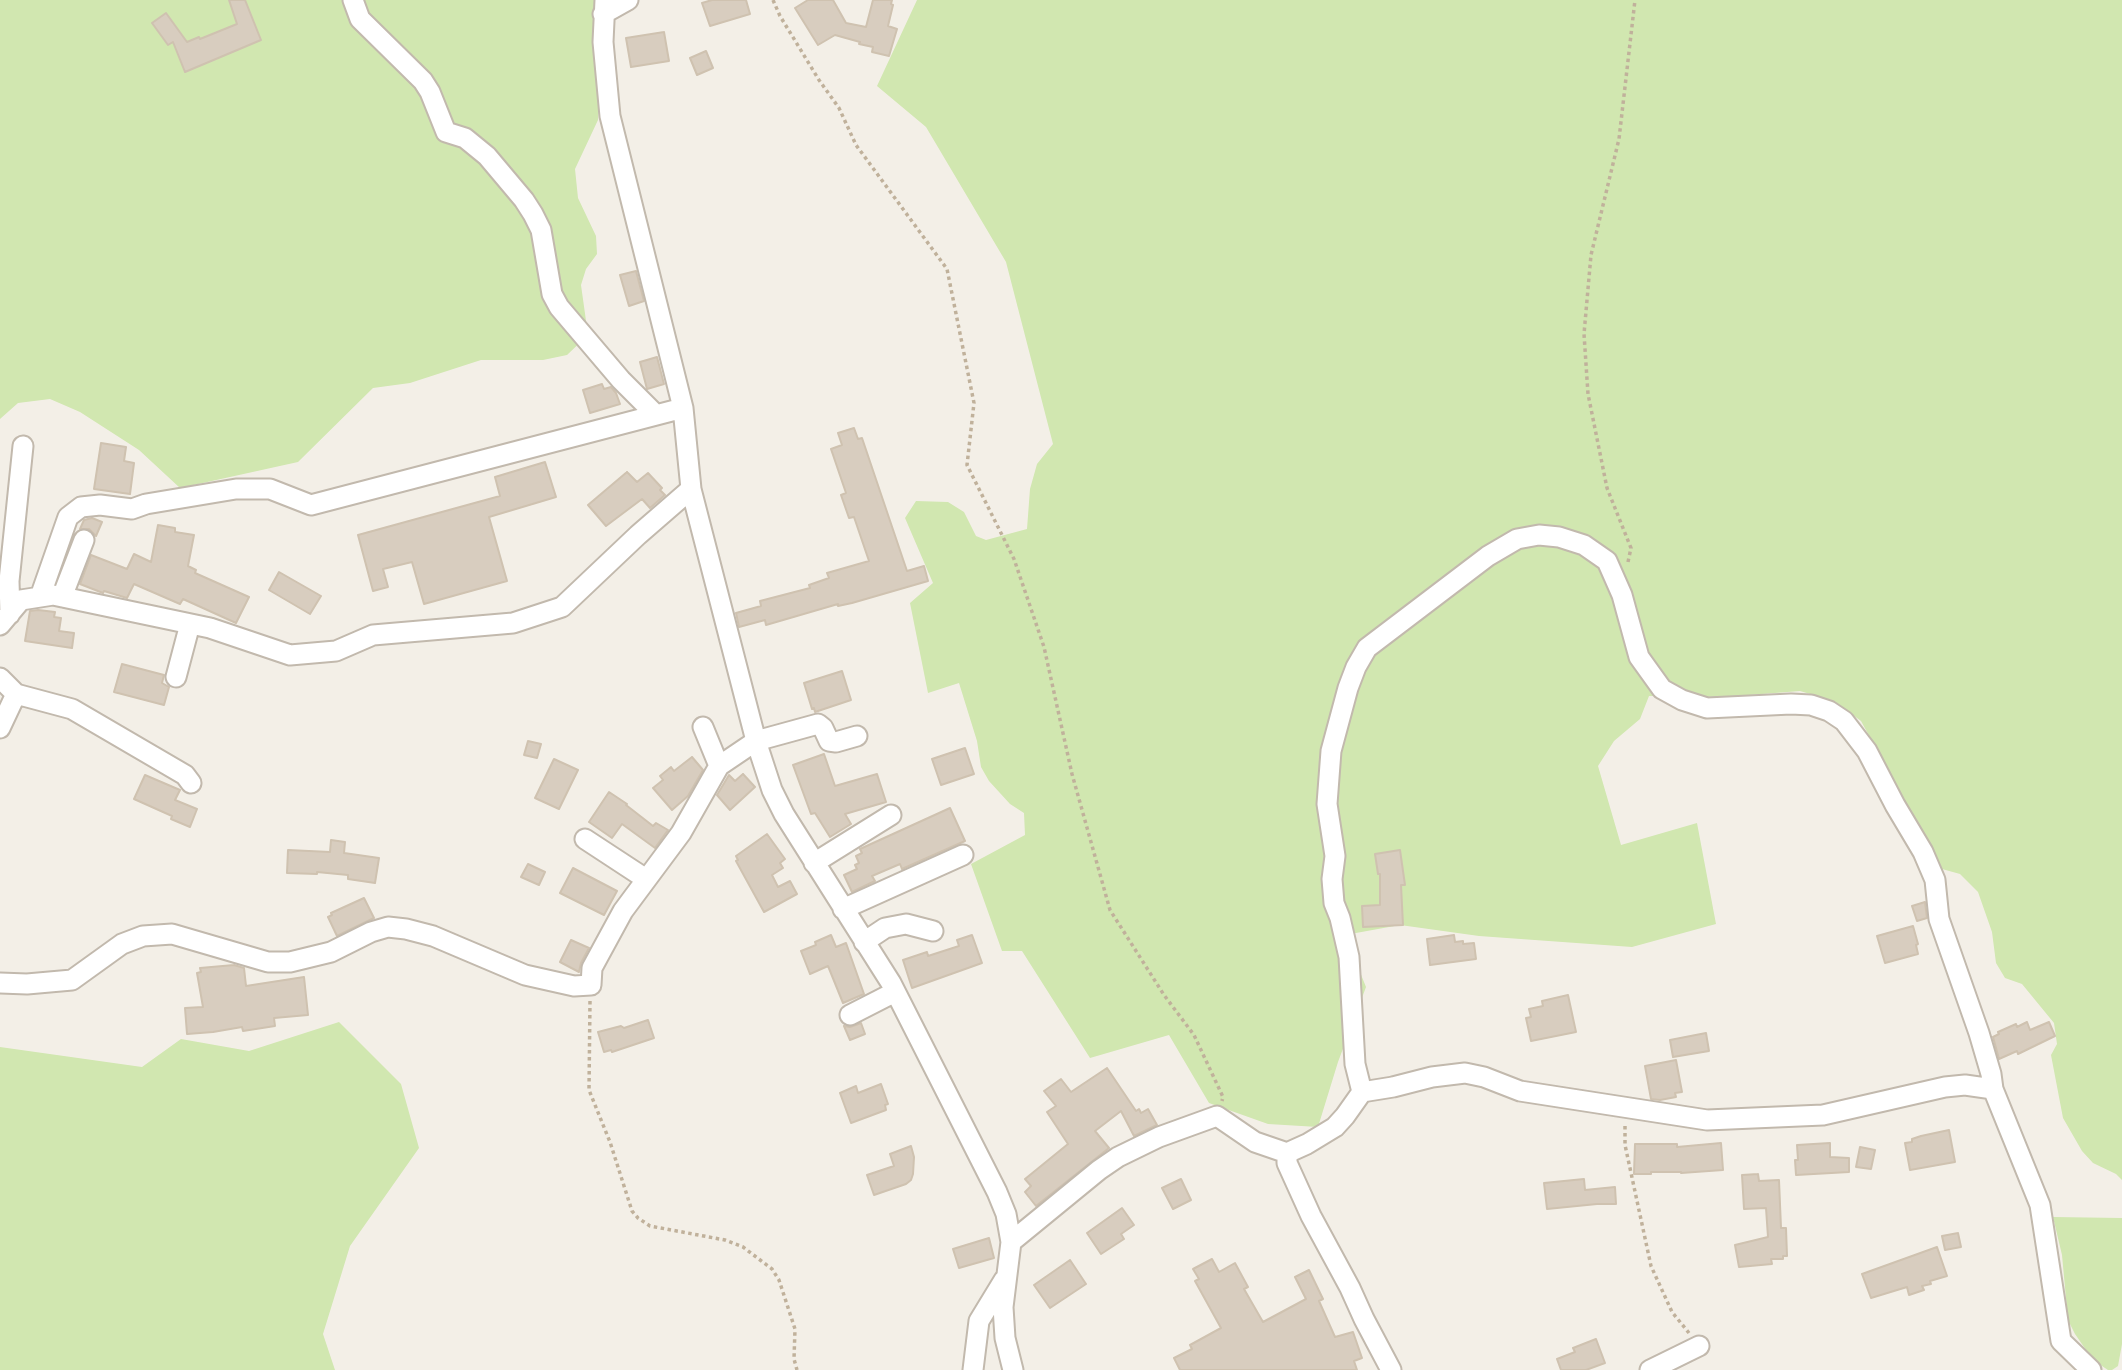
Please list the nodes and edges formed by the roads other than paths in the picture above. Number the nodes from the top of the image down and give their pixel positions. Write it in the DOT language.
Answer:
graph roads {
  1 [pos="353,0"];
  2 [pos="628,0"];
  3 [pos="604,7"];
  4 [pos="683,408"];
  5 [pos="656,415"];
  6 [pos="23,446"];
  7 [pos="691,489"];
  8 [pos="84,540"];
  9 [pos="40,597"];
  10 [pos="62,597"];
  11 [pos="5,620"];
  12 [pos="190,624"];
  13 [pos="176,677"];
  14 [pos="0,678"];
  15 [pos="16,694"];
  16 [pos="703,727"];
  17 [pos="0,728"];
  18 [pos="858,736"];
  19 [pos="756,741"];
  20 [pos="719,766"];
  21 [pos="191,783"];
  22 [pos="891,815"];
  23 [pos="584,839"];
  24 [pos="963,855"];
  25 [pos="814,863"];
  26 [pos="646,879"];
  27 [pos="843,909"];
  28 [pos="933,931"];
  29 [pos="864,942"];
  30 [pos="0,983"];
  31 [pos="895,992"];
  32 [pos="850,1015"];
  33 [pos="1993,1089"];
  34 [pos="1362,1091"];
  35 [pos="1287,1153"];
  36 [pos="1011,1242"];
  37 [pos="1006,1277"];
  38 [pos="1699,1346"];
  39 [pos="972,1370"];
  40 [pos="1013,1370"];
  41 [pos="1391,1370"];
  42 [pos="1650,1370"];
  43 [pos="2091,1370"];
  1 -- 5 [label="street"];
  2 -- 3 [label="street"];
  3 -- 4 [label="street"];
  4 -- 5 [label="street"];
  4 -- 7 [label="street"];
  5 -- 9 [label="street"];
  6 -- 11 [label="street"];
  7 -- 12 [label="street"];
  7 -- 19 [label="street"];
  8 -- 10 [label="street"];
  9 -- 10 [label="street"];
  9 -- 11 [label="street"];
  10 -- 12 [label="street"];
  12 -- 13 [label="street"];
  14 -- 15 [label="street"];
  15 -- 17 [label="street"];
  15 -- 21 [label="street"];
  16 -- 20 [label="street"];
  18 -- 19 [label="street"];
  19 -- 20 [label="street"];
  19 -- 25 [label="street"];
  20 -- 26 [label="street"];
  22 -- 25 [label="street"];
  23 -- 26 [label="street"];
  24 -- 27 [label="street"];
  25 -- 27 [label="street"];
  26 -- 30 [label="street"];
  27 -- 29 [label="street"];
  28 -- 29 [label="street"];
  29 -- 31 [label="street"];
  31 -- 32 [label="street"];
  31 -- 36 [label="street"];
  33 -- 34 [label="street"];
  33 -- 34 [label="street"];
  33 -- 43 [label="street"];
  34 -- 35 [label="street"];
  35 -- 36 [label="street"];
  35 -- 41 [label="street"];
  36 -- 37 [label="street"];
  37 -- 39 [label="street"];
  37 -- 40 [label="street"];
  38 -- 42 [label="street"];
}
